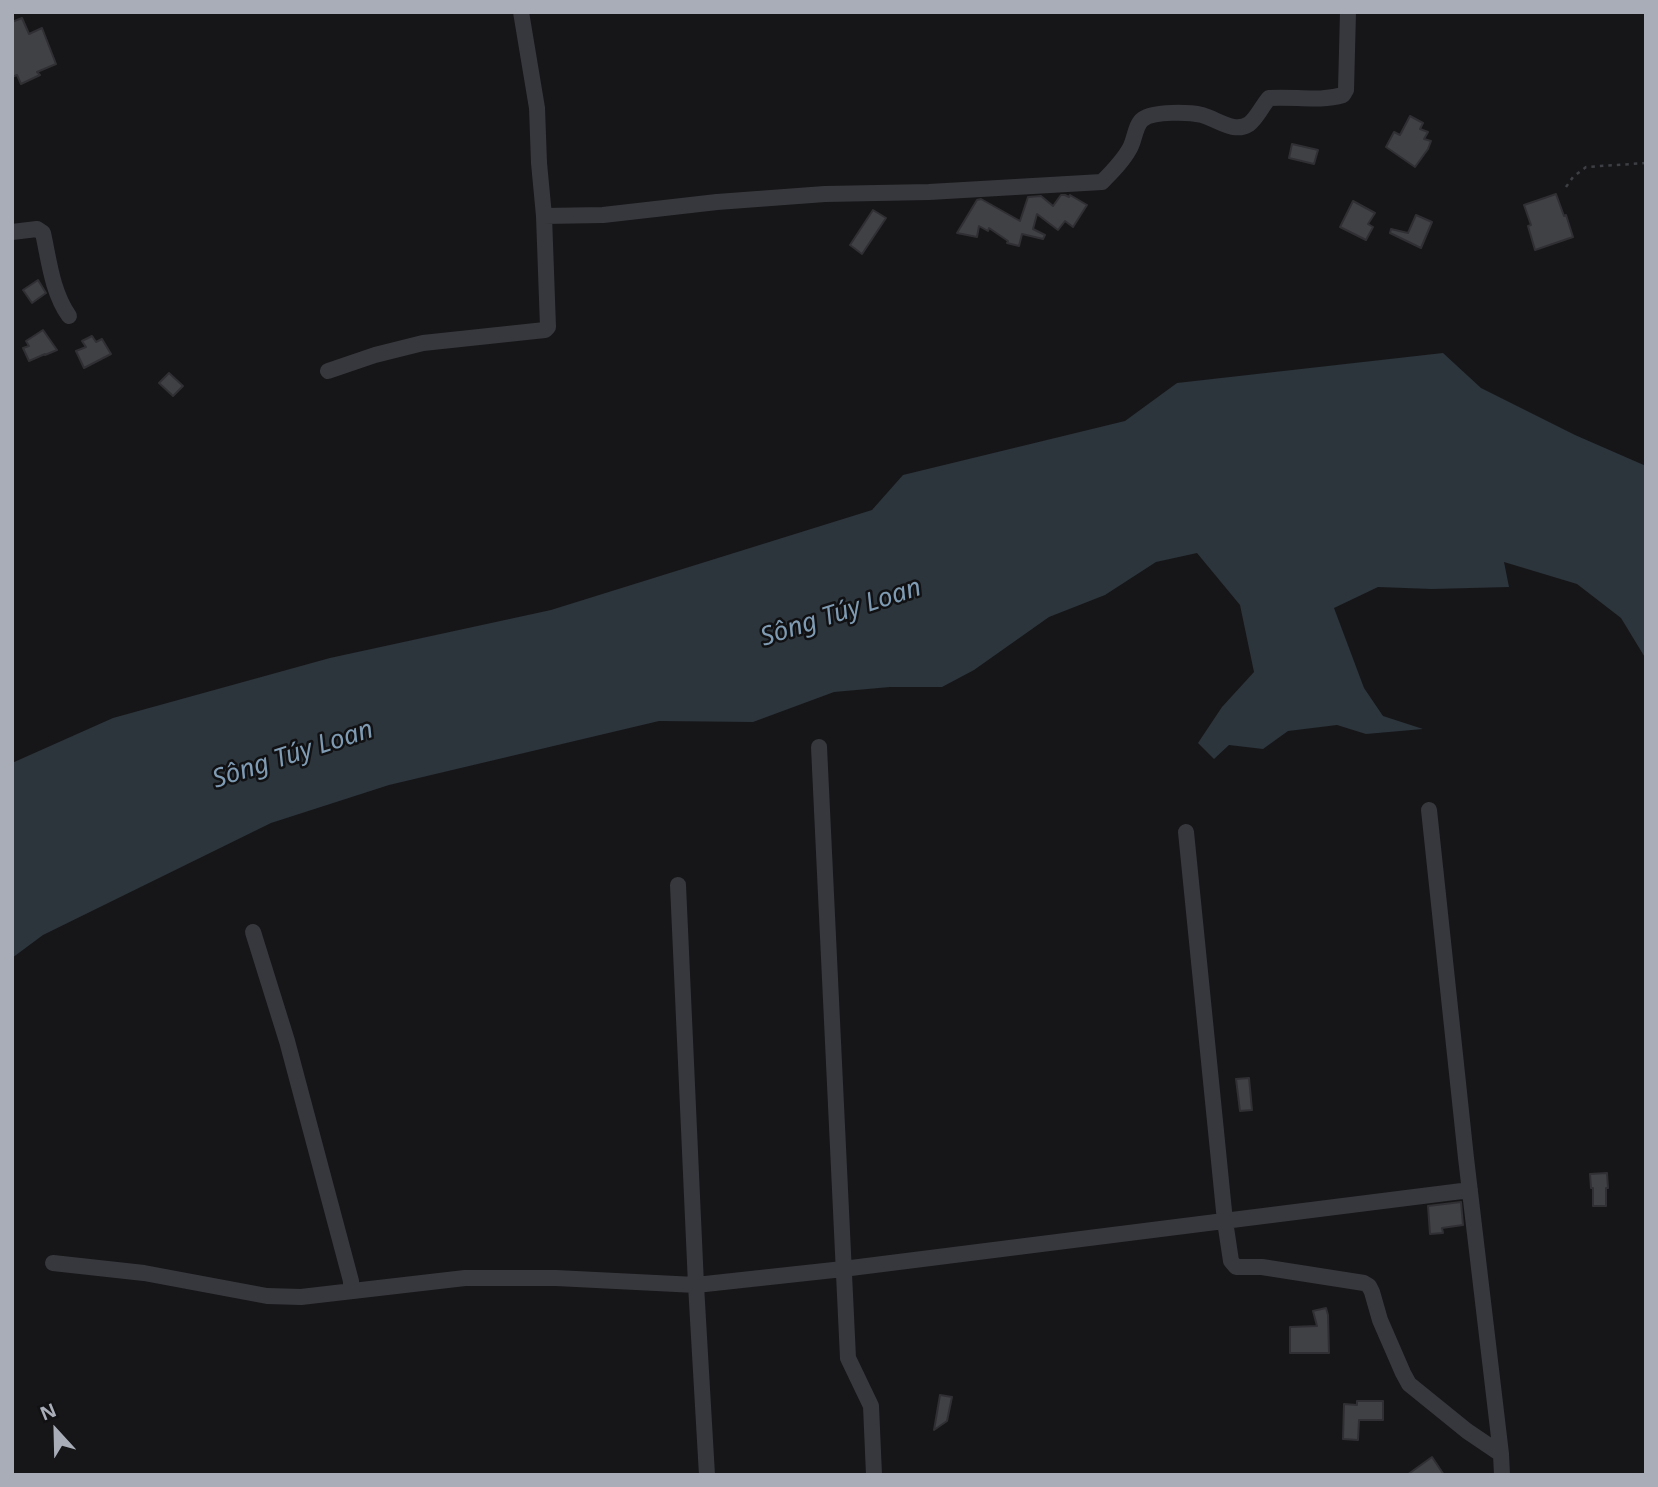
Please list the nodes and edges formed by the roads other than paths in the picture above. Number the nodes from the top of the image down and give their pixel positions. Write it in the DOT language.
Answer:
graph roads {
  1 [pos="521,12"];
  2 [pos="1348,12"];
  3 [pos="544,216"];
  4 [pos="12,232"];
  5 [pos="69,316"];
  6 [pos="328,371"];
  7 [pos="819,747"];
  8 [pos="1429,810"];
  9 [pos="1186,832"];
  10 [pos="678,885"];
  11 [pos="253,932"];
  12 [pos="1470,1190"];
  13 [pos="1225,1221"];
  14 [pos="53,1263"];
  15 [pos="843,1269"];
  16 [pos="696,1285"];
  17 [pos="351,1291"];
  18 [pos="1502,1454"];
  19 [pos="707,1475"];
  20 [pos="874,1475"];
  21 [pos="1502,1475"];
  1 -- 3 [label="street"];
  2 -- 3 [label="street"];
  3 -- 6 [label="street"];
  4 -- 5 [label="street"];
  7 -- 15 [label="street"];
  8 -- 12 [label="street"];
  9 -- 13 [label="street"];
  10 -- 16 [label="street"];
  11 -- 17 [label="street"];
  12 -- 13 [label="street"];
  12 -- 18 [label="street"];
  13 -- 15 [label="street"];
  13 -- 18 [label="street"];
  14 -- 17 [label="street"];
  15 -- 16 [label="street"];
  15 -- 20 [label="street"];
  16 -- 17 [label="street"];
  16 -- 19 [label="street"];
  18 -- 21 [label="street"];
}
